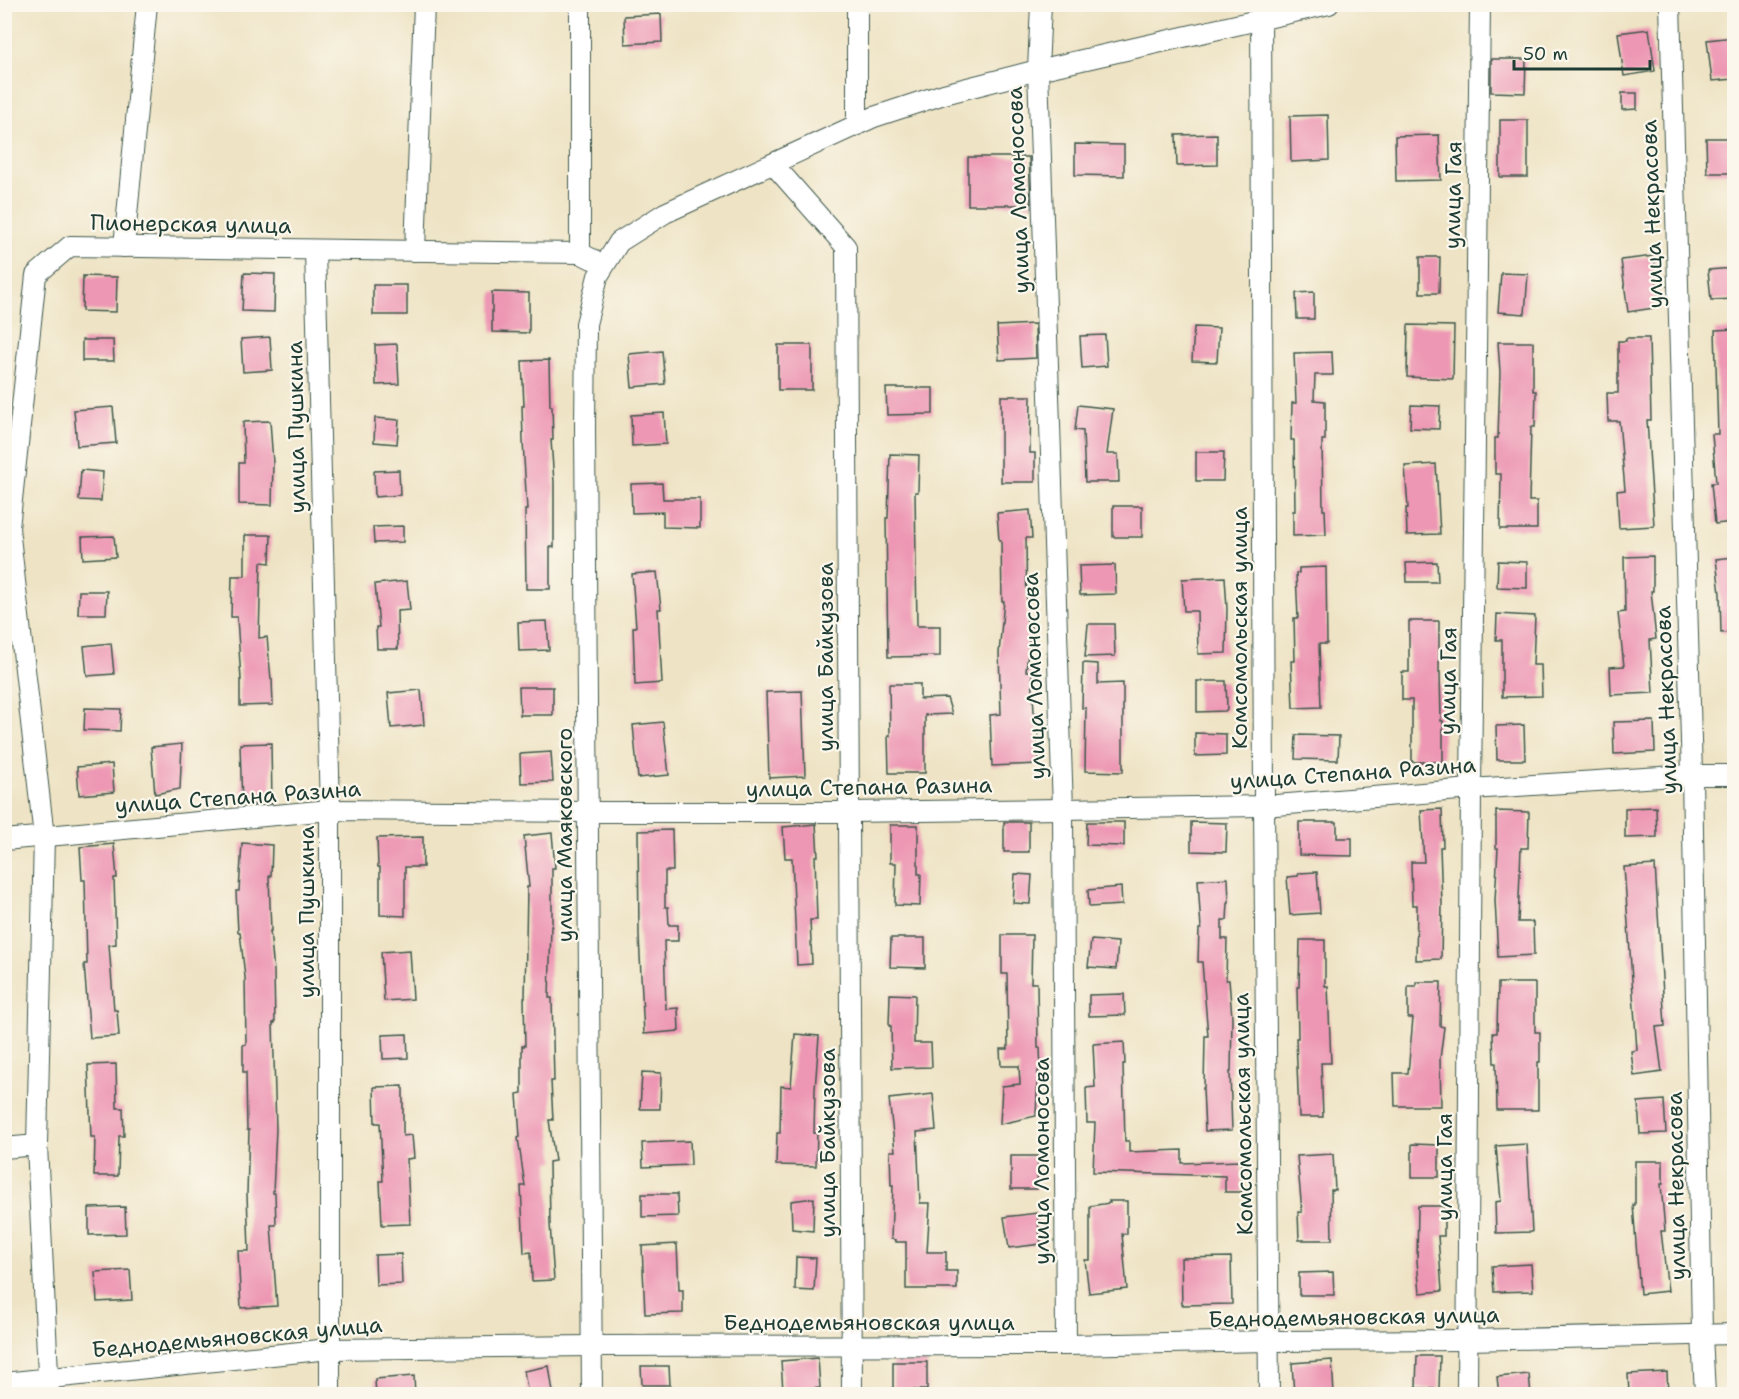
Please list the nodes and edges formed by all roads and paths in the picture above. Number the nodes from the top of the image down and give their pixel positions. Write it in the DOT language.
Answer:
graph roads {
  1 [pos="147,4"];
  2 [pos="424,4"];
  3 [pos="580,4"];
  4 [pos="857,4"];
  5 [pos="1041,4"];
  6 [pos="1329,4"];
  7 [pos="1479,4"];
  8 [pos="1670,4"];
  9 [pos="1261,12"];
  10 [pos="1038,70"];
  11 [pos="857,125"];
  12 [pos="772,164"];
  13 [pos="124,247"];
  14 [pos="315,250"];
  15 [pos="415,251"];
  16 [pos="580,253"];
  17 [pos="601,270"];
  18 [pos="7,528"];
  19 [pos="1692,775"];
  20 [pos="1734,775"];
  21 [pos="1471,789"];
  22 [pos="1264,806"];
  23 [pos="1063,809"];
  24 [pos="330,810"];
  25 [pos="589,812"];
  26 [pos="850,812"];
  27 [pos="44,837"];
  28 [pos="4,840"];
  29 [pos="37,1145"];
  30 [pos="4,1148"];
  31 [pos="1734,1334"];
  32 [pos="1702,1335"];
  33 [pos="1467,1340"];
  34 [pos="1270,1341"];
  35 [pos="1066,1345"];
  36 [pos="591,1346"];
  37 [pos="851,1346"];
  38 [pos="330,1349"];
  39 [pos="4,1383"];
  40 [pos="49,1386"];
  41 [pos="330,1395"];
  42 [pos="592,1395"];
  43 [pos="852,1395"];
  44 [pos="1269,1395"];
  45 [pos="1467,1395"];
  46 [pos="1705,1395"];
  1 -- 13 [label="street"];
  2 -- 15 [label="street"];
  3 -- 16 [label="street"];
  4 -- 11 [label="street"];
  5 -- 10 [label="street, улица Ломоносова"];
  6 -- 9 [label="street, улица Маяковского"];
  7 -- 21 [label="street, улица Гая"];
  8 -- 19 [label="street, улица Некрасова"];
  9 -- 10 [label="street, улица Маяковского"];
  9 -- 22 [label="street, Комсомольская улица"];
  10 -- 11 [label="street, улица Маяковского"];
  10 -- 23 [label="street, улица Ломоносова"];
  11 -- 12 [label="street, улица Маяковского"];
  12 -- 17 [label="street, улица Маяковского"];
  12 -- 26 [label="street, улица Байкузова"];
  13 -- 14 [label="street, Пионерская улица"];
  13 -- 18 [label="street, Пионерская улица"];
  14 -- 15 [label="street, Пионерская улица"];
  14 -- 24 [label="street, улица Пушкина"];
  15 -- 16 [label="street, Пионерская улица"];
  16 -- 17 [label="street"];
  17 -- 25 [label="street, улица Маяковского"];
  18 -- 27 [label="street, Пионерская улица"];
  19 -- 20 [label="street, улица Степана Разина"];
  19 -- 21 [label="street, улица Степана Разина"];
  19 -- 32 [label="street, улица Некрасова"];
  21 -- 22 [label="street, улица Степана Разина"];
  21 -- 33 [label="street, улица Гая"];
  22 -- 23 [label="street, улица Степана Разина"];
  22 -- 34 [label="street, Комсомольская улица"];
  23 -- 26 [label="street, улица Степана Разина"];
  23 -- 35 [label="street, улица Ломоносова"];
  24 -- 25 [label="street, улица Степана Разина"];
  24 -- 27 [label="street, улица Степана Разина"];
  24 -- 38 [label="street, улица Пушкина"];
  25 -- 26 [label="street, улица Степана Разина"];
  25 -- 36 [label="street, улица Маяковского"];
  26 -- 37 [label="street, улица Байкузова"];
  27 -- 28 [label="street, улица Степана Разина"];
  27 -- 29 [label="street, Пионерская улица"];
  29 -- 30 [label="street"];
  29 -- 40 [label="street, Пионерская улица"];
  31 -- 32 [label="street, Беднодемьяновская улица"];
  32 -- 33 [label="street, Беднодемьяновская улица"];
  32 -- 46 [label="street, улица Некрасова"];
  33 -- 34 [label="street, Беднодемьяновская улица"];
  33 -- 45 [label="street, улица Гая"];
  34 -- 35 [label="street, Беднодемьяновская улица"];
  34 -- 44 [label="street, Комсомольская улица"];
  35 -- 37 [label="street, Беднодемьяновская улица"];
  36 -- 37 [label="street, Беднодемьяновская улица"];
  36 -- 38 [label="street, Беднодемьяновская улица"];
  36 -- 42 [label="street, улица Маяковского"];
  37 -- 43 [label="street, улица Байкузова"];
  38 -- 40 [label="street, Беднодемьяновская улица"];
  38 -- 41 [label="street, улица Пушкина"];
  39 -- 40 [label="street, Беднодемьяновская улица"];
}
